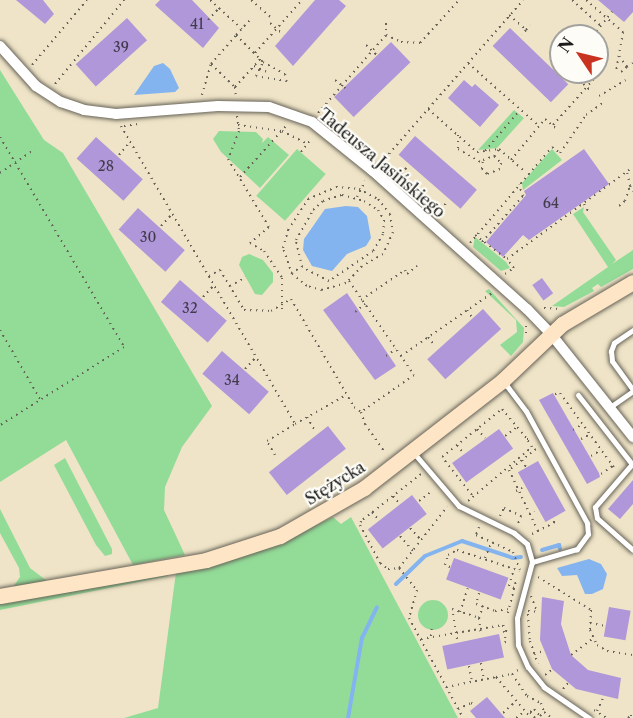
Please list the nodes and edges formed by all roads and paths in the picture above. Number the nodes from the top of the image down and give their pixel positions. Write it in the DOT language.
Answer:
graph roads {
  1 [pos="87,0"];
  2 [pos="124,0"];
  3 [pos="210,0"];
  4 [pos="251,0"];
  5 [pos="302,0"];
  6 [pos="459,0"];
  7 [pos="523,0"];
  8 [pos="572,0"];
  9 [pos="586,0"];
  10 [pos="219,8"];
  11 [pos="612,12"];
  12 [pos="509,15"];
  13 [pos="607,18"];
  14 [pos="273,19"];
  15 [pos="208,20"];
  16 [pos="250,20"];
  17 [pos="270,23"];
  18 [pos="386,23"];
  19 [pos="599,24"];
  20 [pos="602,24"];
  21 [pos="530,25"];
  22 [pos="242,29"];
  23 [pos="277,29"];
  24 [pos="526,30"];
  25 [pos="237,35"];
  26 [pos="284,35"];
  27 [pos="386,35"];
  28 [pos="522,35"];
  29 [pos="366,45"];
  30 [pos="0,46"];
  31 [pos="372,51"];
  32 [pos="255,53"];
  33 [pos="378,56"];
  34 [pos="619,56"];
  35 [pos="261,58"];
  36 [pos="263,62"];
  37 [pos="468,63"];
  38 [pos="633,63"];
  39 [pos="211,64"];
  40 [pos="32,65"];
  41 [pos="254,66"];
  42 [pos="627,67"];
  43 [pos="260,69"];
  44 [pos="276,69"];
  45 [pos="616,70"];
  46 [pos="621,72"];
  47 [pos="266,73"];
  48 [pos="335,80"];
  49 [pos="626,80"];
  50 [pos="583,84"];
  51 [pos="588,84"];
  52 [pos="54,86"];
  53 [pos="342,86"];
  54 [pos="235,87"];
  55 [pos="586,87"];
  56 [pos="348,90"];
  57 [pos="591,91"];
  58 [pos="236,92"];
  59 [pos="599,96"];
  60 [pos="210,99"];
  61 [pos="604,102"];
  62 [pos="428,109"];
  63 [pos="520,110"];
  64 [pos="246,114"];
  65 [pos="317,114"];
  66 [pos="227,115"];
  67 [pos="283,120"];
  68 [pos="142,121"];
  69 [pos="116,123"];
  70 [pos="238,125"];
  71 [pos="553,125"];
  72 [pos="122,126"];
  73 [pos="539,126"];
  74 [pos="306,130"];
  75 [pos="558,130"];
  76 [pos="239,131"];
  77 [pos="282,131"];
  78 [pos="458,135"];
  79 [pos="0,137"];
  80 [pos="319,138"];
  81 [pos="130,142"];
  82 [pos="35,149"];
  83 [pos="474,149"];
  84 [pos="499,149"];
  85 [pos="485,151"];
  86 [pos="301,152"];
  87 [pos="469,152"];
  88 [pos="119,155"];
  89 [pos="494,156"];
  90 [pos="511,160"];
  91 [pos="15,163"];
  92 [pos="482,163"];
  93 [pos="378,166"];
  94 [pos="408,166"];
  95 [pos="633,167"];
  96 [pos="523,170"];
  97 [pos="627,171"];
  98 [pos="0,172"];
  99 [pos="359,172"];
  100 [pos="239,178"];
  101 [pos="395,181"];
  102 [pos="519,184"];
  103 [pos="630,186"];
  104 [pos="359,189"];
  105 [pos="633,191"];
  106 [pos="356,198"];
  107 [pos="448,201"];
  108 [pos="584,204"];
  109 [pos="619,206"];
  110 [pos="588,211"];
  111 [pos="172,214"];
  112 [pos="435,216"];
  113 [pos="161,226"];
  114 [pos="475,235"];
  115 [pos="482,242"];
  116 [pos="470,246"];
  117 [pos="507,259"];
  118 [pos="356,260"];
  119 [pos="362,266"];
  120 [pos="417,266"];
  121 [pos="302,267"];
  122 [pos="291,273"];
  123 [pos="208,276"];
  124 [pos="503,276"];
  125 [pos="246,277"];
  126 [pos="349,282"];
  127 [pos="633,282"];
  128 [pos="213,285"];
  129 [pos="230,286"];
  130 [pos="490,288"];
  131 [pos="494,292"];
  132 [pos="203,297"];
  133 [pos="500,298"];
  134 [pos="361,300"];
  135 [pos="365,304"];
  136 [pos="281,305"];
  137 [pos="282,310"];
  138 [pos="467,310"];
  139 [pos="355,312"];
  140 [pos="473,319"];
  141 [pos="0,330"];
  142 [pos="633,330"];
  143 [pos="551,334"];
  144 [pos="428,337"];
  145 [pos="435,346"];
  146 [pos="396,349"];
  147 [pos="386,356"];
  148 [pos="400,356"];
  149 [pos="256,357"];
  150 [pos="245,369"];
  151 [pos="502,381"];
  152 [pos="633,391"];
  153 [pos="555,394"];
  154 [pos="346,395"];
  155 [pos="578,395"];
  156 [pos="40,399"];
  157 [pos="496,401"];
  158 [pos="610,407"];
  159 [pos="502,409"];
  160 [pos="569,410"];
  161 [pos="361,412"];
  162 [pos="564,412"];
  163 [pos="307,417"];
  164 [pos="295,424"];
  165 [pos="0,425"];
  166 [pos="581,425"];
  167 [pos="517,427"];
  168 [pos="477,429"];
  169 [pos="573,430"];
  170 [pos="315,431"];
  171 [pos="589,435"];
  172 [pos="505,436"];
  173 [pos="633,437"];
  174 [pos="484,438"];
  175 [pos="581,439"];
  176 [pos="457,445"];
  177 [pos="547,449"];
  178 [pos="601,450"];
  179 [pos="412,451"];
  180 [pos="464,454"];
  181 [pos="275,455"];
  182 [pos="591,456"];
  183 [pos="522,460"];
  184 [pos="633,463"];
  185 [pos="396,464"];
  186 [pos="526,466"];
  187 [pos="613,466"];
  188 [pos="421,474"];
  189 [pos="601,474"];
  190 [pos="621,476"];
  191 [pos="522,488"];
  192 [pos="433,490"];
  193 [pos="516,491"];
  194 [pos="461,495"];
  195 [pos="472,495"];
  196 [pos="393,496"];
  197 [pos="419,501"];
  198 [pos="468,501"];
  199 [pos="399,503"];
  200 [pos="473,504"];
  201 [pos="447,505"];
  202 [pos="534,511"];
  203 [pos="372,512"];
  204 [pos="489,512"];
  205 [pos="528,514"];
  206 [pos="378,519"];
  207 [pos="554,519"];
  208 [pos="410,528"];
  209 [pos="538,531"];
  210 [pos="532,534"];
  211 [pos="400,536"];
  212 [pos="372,538"];
  213 [pos="421,540"];
  214 [pos="368,541"];
  215 [pos="491,542"];
  216 [pos="633,550"];
  217 [pos="413,551"];
  218 [pos="513,552"];
  219 [pos="472,555"];
  220 [pos="484,559"];
  221 [pos="470,560"];
  222 [pos="542,560"];
  223 [pos="532,562"];
  224 [pos="496,563"];
  225 [pos="450,567"];
  226 [pos="495,568"];
  227 [pos="400,569"];
  228 [pos="514,569"];
  229 [pos="520,571"];
  230 [pos="468,588"];
  231 [pos="514,588"];
  232 [pos="535,588"];
  233 [pos="479,593"];
  234 [pos="0,596"];
  235 [pos="531,597"];
  236 [pos="483,606"];
  237 [pos="508,609"];
  238 [pos="528,611"];
  239 [pos="460,612"];
  240 [pos="479,618"];
  241 [pos="507,618"];
  242 [pos="590,623"];
  243 [pos="606,626"];
  244 [pos="432,627"];
  245 [pos="480,627"];
  246 [pos="456,631"];
  247 [pos="482,634"];
  248 [pos="431,636"];
  249 [pos="421,639"];
  250 [pos="457,639"];
  251 [pos="592,639"];
  252 [pos="502,643"];
  253 [pos="544,651"];
  254 [pos="534,654"];
  255 [pos="571,655"];
  256 [pos="633,655"];
  257 [pos="481,663"];
  258 [pos="469,666"];
  259 [pos="554,668"];
  260 [pos="512,674"];
  261 [pos="545,675"];
  262 [pos="496,677"];
  263 [pos="484,680"];
  264 [pos="472,682"];
  265 [pos="568,683"];
  266 [pos="446,687"];
  267 [pos="561,692"];
  268 [pos="570,697"];
  269 [pos="603,698"];
  270 [pos="516,701"];
  271 [pos="476,705"];
  272 [pos="588,707"];
  273 [pos="458,709"];
  274 [pos="525,711"];
  275 [pos="597,711"];
  276 [pos="544,712"];
  277 [pos="503,713"];
  278 [pos="463,718"];
  279 [pos="516,718"];
  280 [pos="533,718"];
  281 [pos="589,718"];
  282 [pos="607,718"];
  1 -- 40 [label="path"];
  2 -- 52 [label="path"];
  3 -- 10 [label="path"];
  4 -- 14 [label="path"];
  5 -- 23 [label="path"];
  6 -- 27 [label="path"];
  7 -- 12 [label="path"];
  8 -- 19 [label="path"];
  9 -- 13 [label="path"];
  10 -- 15 [label="path"];
  10 -- 22 [label="path"];
  11 -- 13 [label="path"];
  12 -- 24 [label="path"];
  12 -- 37 [label="path"];
  13 -- 20 [label="path"];
  13 -- 34 [label="path"];
  16 -- 22 [label="path"];
  17 -- 23 [label="path"];
  18 -- 27 [label="path"];
  21 -- 24 [label="path"];
  22 -- 25 [label="path"];
  23 -- 26 [label="path"];
  23 -- 32 [label="path"];
  24 -- 28 [label="path"];
  25 -- 32 [label="path"];
  25 -- 39 [label="path"];
  27 -- 31 [label="path"];
  29 -- 31 [label="path"];
  30 -- 143 [label="street, Tadeusza Jasińskiego"];
  31 -- 33 [label="path"];
  31 -- 53 [label="path"];
  32 -- 35 [label="path"];
  34 -- 42 [label="path"];
  34 -- 45 [label="path"];
  35 -- 36 [label="path"];
  35 -- 41 [label="path"];
  36 -- 43 [label="path"];
  36 -- 44 [label="path"];
  37 -- 62 [label="path"];
  37 -- 63 [label="path"];
  38 -- 42 [label="path"];
  39 -- 54 [label="path"];
  39 -- 60 [label="path"];
  41 -- 43 [label="path"];
  41 -- 54 [label="path"];
  42 -- 46 [label="path"];
  43 -- 47 [label="path"];
  43 -- 47 [label="path"];
  44 -- 47 [label="path"];
  44 -- 47 [label="path"];
  48 -- 53 [label="path"];
  49 -- 59 [label="path"];
  50 -- 55 [label="path"];
  51 -- 55 [label="path"];
  53 -- 56 [label="path"];
  53 -- 65 [label="path"];
  54 -- 58 [label="path"];
  55 -- 57 [label="path"];
  55 -- 71 [label="path"];
  61 -- 102 [label="path"];
  62 -- 78 [label="path"];
  62 -- 93 [label="path"];
  63 -- 73 [label="path"];
  63 -- 85 [label="path"];
  64 -- 66 [label="path"];
  67 -- 77 [label="path"];
  68 -- 72 [label="path"];
  69 -- 72 [label="path"];
  70 -- 77 [label="path"];
  71 -- 73 [label="path"];
  71 -- 75 [label="path"];
  72 -- 81 [label="path"];
  73 -- 90 [label="path"];
  74 -- 80 [label="path"];
  76 -- 100 [label="path"];
  77 -- 86 [label="path"];
  77 -- 100 [label="path"];
  78 -- 83 [label="path"];
  78 -- 87 [label="path"];
  79 -- 91 [label="path"];
  81 -- 88 [label="path"];
  81 -- 111 [label="path"];
  82 -- 91 [label="path"];
  83 -- 85 [label="path"];
  83 -- 87 [label="path"];
  84 -- 85 [label="path"];
  84 -- 89 [label="path"];
  84 -- 90 [label="path"];
  87 -- 92 [label="path"];
  89 -- 92 [label="path"];
  89 -- 92 [label="path"];
  90 -- 96 [label="path"];
  91 -- 98 [label="path"];
  91 -- 156 [label="path"];
  94 -- 101 [label="path"];
  95 -- 97 [label="path"];
  97 -- 103 [label="path"];
  97 -- 108 [label="path"];
  99 -- 104 [label="path"];
  100 -- 136 [label="path"];
  102 -- 114 [label="path"];
  102 -- 115 [label="path"];
  103 -- 105 [label="path"];
  103 -- 109 [label="path"];
  104 -- 106 [label="path"];
  104 -- 119 [label="path"];
  104 -- 122 [label="path"];
  106 -- 118 [label="path"];
  106 -- 121 [label="path"];
  107 -- 112 [label="path"];
  108 -- 110 [label="path"];
  108 -- 117 [label="path"];
  111 -- 113 [label="path"];
  111 -- 123 [label="path"];
  114 -- 115 [label="path"];
  114 -- 116 [label="path"];
  115 -- 117 [label="path"];
  117 -- 124 [label="path"];
  118 -- 119 [label="path"];
  118 -- 121 [label="path"];
  119 -- 126 [label="path"];
  120 -- 134 [label="path"];
  121 -- 122 [label="path"];
  122 -- 126 [label="path"];
  123 -- 128 [label="path"];
  123 -- 129 [label="path"];
  125 -- 129 [label="path"];
  126 -- 134 [label="path"];
  127 -- 143 [label="street, Stężycka"];
  128 -- 132 [label="path"];
  128 -- 149 [label="path"];
  129 -- 136 [label="path"];
  130 -- 131 [label="path"];
  131 -- 133 [label="path"];
  131 -- 138 [label="path"];
  134 -- 135 [label="path"];
  135 -- 139 [label="path"];
  135 -- 146 [label="path"];
  136 -- 137 [label="path"];
  136 -- 154 [label="path"];
  138 -- 140 [label="path"];
  138 -- 144 [label="path"];
  141 -- 156 [label="path"];
  142 -- 152 [label="lane"];
  143 -- 151 [label="street, Stężycka"];
  143 -- 158 [label="street, Tadeusza Jasińskiego"];
  144 -- 145 [label="path"];
  144 -- 148 [label="path"];
  146 -- 147 [label="path"];
  146 -- 148 [label="path"];
  148 -- 161 [label="path"];
  149 -- 150 [label="path"];
  149 -- 164 [label="path"];
  151 -- 177 [label="lane"];
  151 -- 179 [label="street, Stężycka"];
  152 -- 158 [label="lane"];
  153 -- 160 [label="path"];
  154 -- 161 [label="path"];
  154 -- 163 [label="path"];
  155 -- 184 [label="lane"];
  156 -- 165 [label="path"];
  157 -- 159 [label="path"];
  158 -- 173 [label="street, Tadeusza Jasińskiego"];
  159 -- 167 [label="path"];
  159 -- 168 [label="path"];
  160 -- 162 [label="path"];
  160 -- 166 [label="path"];
  161 -- 185 [label="path"];
  163 -- 164 [label="path"];
  163 -- 170 [label="path"];
  164 -- 181 [label="path"];
  166 -- 169 [label="path"];
  166 -- 171 [label="path"];
  167 -- 172 [label="path"];
  167 -- 195 [label="path"];
  168 -- 174 [label="path"];
  168 -- 176 [label="path"];
  171 -- 175 [label="path"];
  171 -- 178 [label="path"];
  176 -- 180 [label="path"];
  176 -- 195 [label="path"];
  177 -- 183 [label="path"];
  177 -- 222 [label="lane"];
  178 -- 182 [label="path"];
  178 -- 187 [label="path"];
  179 -- 185 [label="street, Stężycka"];
  179 -- 223 [label="lane"];
  183 -- 186 [label="path"];
  183 -- 193 [label="path"];
  184 -- 190 [label="lane"];
  185 -- 234 [label="street, Stężycka"];
  187 -- 189 [label="path"];
  187 -- 190 [label="path"];
  188 -- 196 [label="path"];
  190 -- 216 [label="lane"];
  191 -- 193 [label="path"];
  192 -- 197 [label="path"];
  193 -- 205 [label="path"];
  194 -- 198 [label="path"];
  195 -- 198 [label="path"];
  196 -- 199 [label="path"];
  196 -- 203 [label="path"];
  198 -- 200 [label="path"];
  201 -- 213 [label="path"];
  202 -- 205 [label="path"];
  203 -- 206 [label="path"];
  203 -- 214 [label="path"];
  204 -- 210 [label="path"];
  205 -- 209 [label="path"];
  207 -- 209 [label="path"];
  208 -- 213 [label="path"];
  209 -- 210 [label="path"];
  210 -- 222 [label="path"];
  211 -- 217 [label="path"];
  212 -- 214 [label="path"];
  213 -- 217 [label="path"];
  214 -- 227 [label="path"];
  215 -- 220 [label="path"];
  217 -- 227 [label="path"];
  218 -- 229 [label="path"];
  219 -- 220 [label="path"];
  219 -- 221 [label="path"];
  219 -- 225 [label="path"];
  220 -- 224 [label="path"];
  222 -- 223 [label="lane"];
  222 -- 242 [label="path"];
  223 -- 281 [label="lane"];
  224 -- 226 [label="path"];
  224 -- 228 [label="path"];
  227 -- 249 [label="path"];
  228 -- 229 [label="path"];
  228 -- 231 [label="path"];
  229 -- 231 [label="path"];
  230 -- 239 [label="path"];
  231 -- 237 [label="path"];
  232 -- 235 [label="path"];
  233 -- 236 [label="path"];
  235 -- 238 [label="path"];
  235 -- 238 [label="path"];
  236 -- 237 [label="path"];
  236 -- 240 [label="path"];
  237 -- 241 [label="path"];
  238 -- 254 [label="path"];
  239 -- 240 [label="path"];
  239 -- 246 [label="path"];
  240 -- 245 [label="path"];
  242 -- 243 [label="path"];
  242 -- 251 [label="path"];
  244 -- 248 [label="path"];
  245 -- 246 [label="path"];
  245 -- 247 [label="path"];
  245 -- 252 [label="path"];
  246 -- 248 [label="path"];
  246 -- 250 [label="path"];
  248 -- 249 [label="path"];
  249 -- 266 [label="path"];
  251 -- 255 [label="path"];
  251 -- 256 [label="path"];
  253 -- 254 [label="path"];
  254 -- 261 [label="path"];
  257 -- 263 [label="path"];
  258 -- 264 [label="path"];
  259 -- 261 [label="path"];
  260 -- 262 [label="path"];
  261 -- 267 [label="path"];
  262 -- 263 [label="path"];
  262 -- 270 [label="path"];
  263 -- 264 [label="path"];
  264 -- 266 [label="path"];
  265 -- 267 [label="path"];
  266 -- 273 [label="path"];
  267 -- 268 [label="path"];
  269 -- 275 [label="path"];
  270 -- 274 [label="path"];
  270 -- 277 [label="path"];
  271 -- 273 [label="path"];
  272 -- 275 [label="path"];
  273 -- 278 [label="path"];
  274 -- 279 [label="path"];
  274 -- 280 [label="path"];
  275 -- 282 [label="path"];
  276 -- 280 [label="path"];
}
